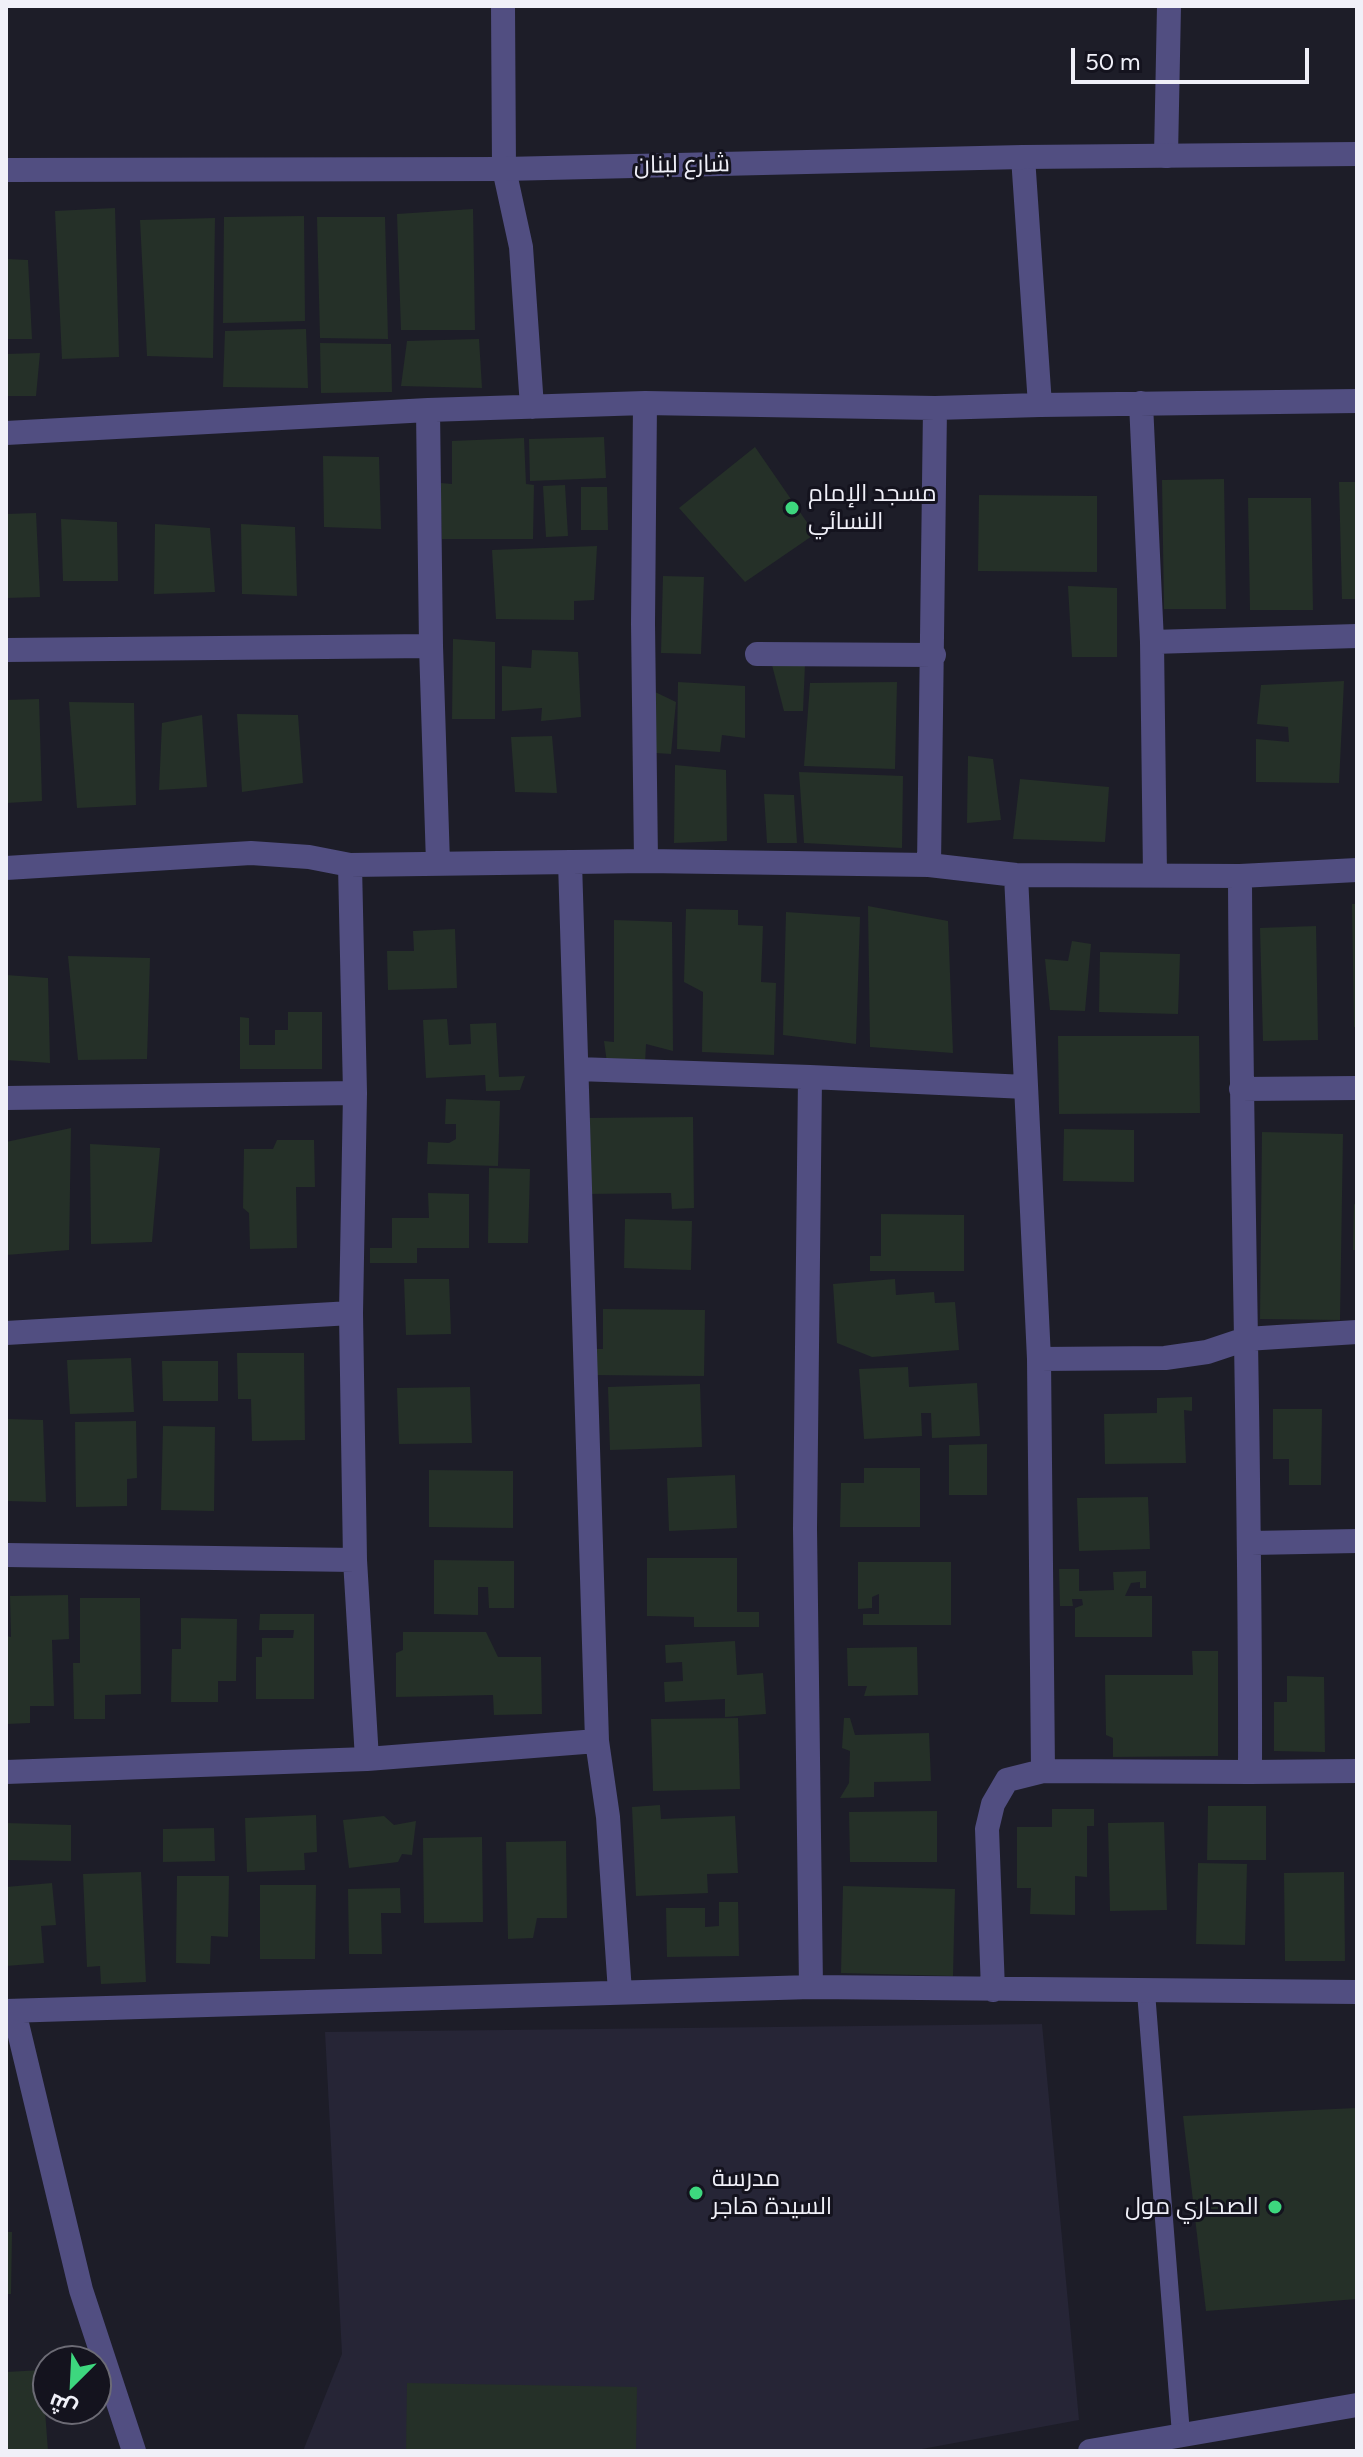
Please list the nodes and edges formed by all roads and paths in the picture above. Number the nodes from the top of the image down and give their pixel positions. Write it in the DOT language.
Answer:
graph roads {
  1 [pos="503,6"];
  2 [pos="1169,6"];
  3 [pos="1357,154"];
  4 [pos="1166,156"];
  5 [pos="1023,157"];
  6 [pos="504,169"];
  7 [pos="6,170"];
  8 [pos="1357,401"];
  9 [pos="645,403"];
  10 [pos="1141,403"];
  11 [pos="1040,405"];
  12 [pos="532,407"];
  13 [pos="935,408"];
  14 [pos="428,410"];
  15 [pos="6,433"];
  16 [pos="1357,636"];
  17 [pos="1152,642"];
  18 [pos="431,646"];
  19 [pos="6,650"];
  20 [pos="757,654"];
  21 [pos="934,655"];
  22 [pos="646,861"];
  23 [pos="570,862"];
  24 [pos="438,863"];
  25 [pos="350,865"];
  26 [pos="929,865"];
  27 [pos="6,868"];
  28 [pos="1357,870"];
  29 [pos="1016,875"];
  30 [pos="1155,875"];
  31 [pos="1240,876"];
  32 [pos="577,1069"];
  33 [pos="810,1077"];
  34 [pos="1026,1087"];
  35 [pos="1357,1088"];
  36 [pos="1241,1089"];
  37 [pos="355,1093"];
  38 [pos="6,1098"];
  39 [pos="351,1313"];
  40 [pos="1357,1332"];
  41 [pos="6,1333"];
  42 [pos="1246,1339"];
  43 [pos="1039,1359"];
  44 [pos="1357,1541"];
  45 [pos="1251,1543"];
  46 [pos="6,1555"];
  47 [pos="355,1560"];
  48 [pos="597,1741"];
  49 [pos="367,1759"];
  50 [pos="1043,1771"];
  51 [pos="1357,1771"];
  52 [pos="6,1772"];
  53 [pos="1250,1772"];
  54 [pos="811,1987"];
  55 [pos="993,1990"];
  56 [pos="620,1992"];
  57 [pos="1146,1992"];
  58 [pos="1357,1992"];
  59 [pos="10,2011"];
  60 [pos="1357,2405"];
  61 [pos="1181,2434"];
  62 [pos="134,2451"];
  63 [pos="1090,2451"];
  1 -- 6 [label="street"];
  2 -- 4 [label="street"];
  3 -- 4 [label="street, شارع لبنان"];
  4 -- 5 [label="street, شارع لبنان"];
  5 -- 6 [label="street, شارع لبنان"];
  5 -- 11 [label="street"];
  6 -- 7 [label="street, شارع لبنان"];
  6 -- 12 [label="street"];
  8 -- 10 [label="street"];
  9 -- 12 [label="street"];
  9 -- 13 [label="street"];
  9 -- 22 [label="street"];
  10 -- 11 [label="street"];
  10 -- 17 [label="street"];
  11 -- 13 [label="street"];
  12 -- 14 [label="street"];
  13 -- 21 [label="street"];
  14 -- 15 [label="street"];
  14 -- 18 [label="street"];
  16 -- 17 [label="street"];
  17 -- 30 [label="street"];
  18 -- 19 [label="street"];
  18 -- 24 [label="street"];
  20 -- 21 [label="street"];
  21 -- 26 [label="street"];
  22 -- 23 [label="street"];
  22 -- 26 [label="street"];
  23 -- 24 [label="street"];
  23 -- 32 [label="street"];
  24 -- 25 [label="street"];
  25 -- 27 [label="street"];
  25 -- 37 [label="street"];
  26 -- 29 [label="street"];
  28 -- 31 [label="street"];
  29 -- 30 [label="street"];
  29 -- 34 [label="street"];
  30 -- 31 [label="street"];
  31 -- 36 [label="street"];
  32 -- 33 [label="street"];
  32 -- 48 [label="street"];
  33 -- 34 [label="street"];
  33 -- 54 [label="street"];
  34 -- 43 [label="street"];
  35 -- 36 [label="street"];
  36 -- 42 [label="street"];
  37 -- 38 [label="street"];
  37 -- 39 [label="street"];
  39 -- 41 [label="street"];
  39 -- 47 [label="street"];
  40 -- 42 [label="street"];
  42 -- 43 [label="street"];
  42 -- 45 [label="street"];
  43 -- 50 [label="street"];
  44 -- 45 [label="street"];
  45 -- 53 [label="street"];
  46 -- 47 [label="street"];
  47 -- 49 [label="street"];
  48 -- 49 [label="street"];
  48 -- 56 [label="street"];
  49 -- 52 [label="street"];
  50 -- 53 [label="street"];
  50 -- 55 [label="street"];
  51 -- 53 [label="street"];
  54 -- 55 [label="street"];
  54 -- 56 [label="street"];
  55 -- 57 [label="street"];
  56 -- 59 [label="street"];
  57 -- 58 [label="street"];
  57 -- 61 [label="lane"];
  59 -- 62 [label="street"];
  60 -- 61 [label="street"];
  61 -- 63 [label="street"];
}
